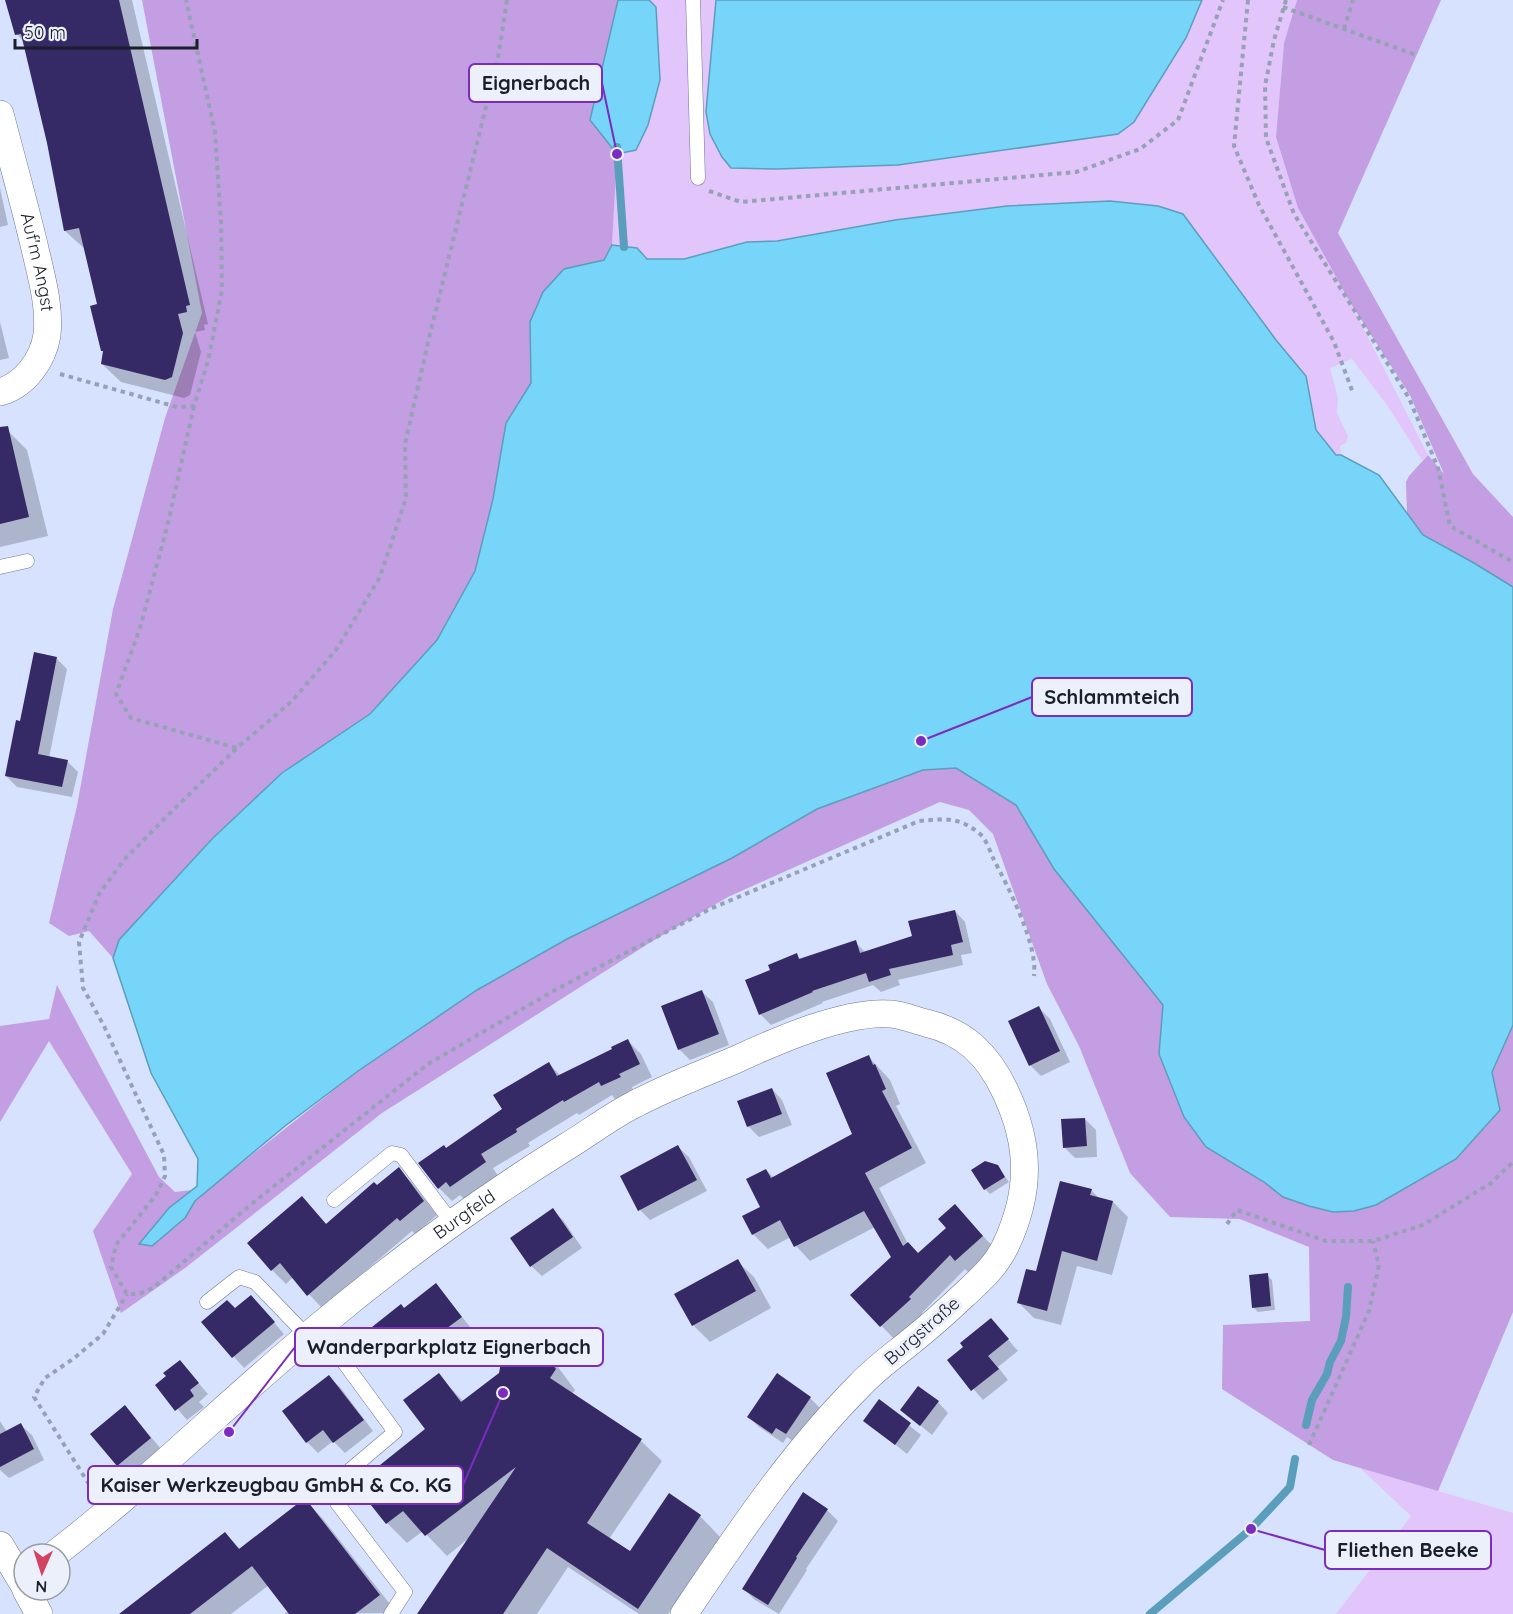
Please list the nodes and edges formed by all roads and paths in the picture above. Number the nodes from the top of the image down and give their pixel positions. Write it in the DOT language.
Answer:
graph roads {
  1 [pos="186,0"];
  2 [pos="507,0"];
  3 [pos="693,0"];
  4 [pos="1223,0"];
  5 [pos="1248,0"];
  6 [pos="1286,0"];
  7 [pos="1353,0"];
  8 [pos="1284,7"];
  9 [pos="1344,29"];
  10 [pos="1416,55"];
  11 [pos="0,114"];
  12 [pos="698,178"];
  13 [pos="36,368"];
  14 [pos="0,392"];
  15 [pos="1353,393"];
  16 [pos="194,406"];
  17 [pos="27,561"];
  18 [pos="1513,562"];
  19 [pos="0,567"];
  20 [pos="237,748"];
  21 [pos="1034,976"];
  22 [pos="945,1027"];
  23 [pos="1513,1162"];
  24 [pos="334,1200"];
  25 [pos="453,1224"];
  26 [pos="1227,1224"];
  27 [pos="1373,1241"];
  28 [pos="127,1294"];
  29 [pos="207,1302"];
  30 [pos="313,1332"];
  31 [pos="1309,1445"];
  32 [pos="101,1517"];
  33 [pos="70,1542"];
  34 [pos="0,1545"];
  35 [pos="12,1564"];
  36 [pos="391,1614"];
  37 [pos="684,1614"];
  1 -- 16 [label="path"];
  2 -- 20 [label="path"];
  3 -- 12 [label="lane"];
  4 -- 12 [label="path"];
  5 -- 15 [label="path"];
  6 -- 8 [label="path"];
  7 -- 9 [label="path"];
  8 -- 9 [label="path"];
  8 -- 18 [label="path"];
  9 -- 10 [label="path"];
  11 -- 13 [label="street, Auf'm Angst"];
  13 -- 14 [label="street"];
  13 -- 16 [label="path"];
  16 -- 20 [label="path"];
  17 -- 19 [label="lane"];
  20 -- 28 [label="path"];
  21 -- 28 [label="path"];
  22 -- 25 [label="street, Burgfeld"];
  22 -- 37 [label="street, Burgstraße"];
  23 -- 27 [label="path"];
  24 -- 25 [label="lane"];
  25 -- 30 [label="street, Burgfeld"];
  26 -- 27 [label="path"];
  27 -- 31 [label="path"];
  28 -- 32 [label="path"];
  29 -- 30 [label="lane"];
  30 -- 32 [label="street, Burgfeld"];
  30 -- 36 [label="lane"];
  32 -- 33 [label="street, Burgfeld"];
  34 -- 35 [label="street"];
}
